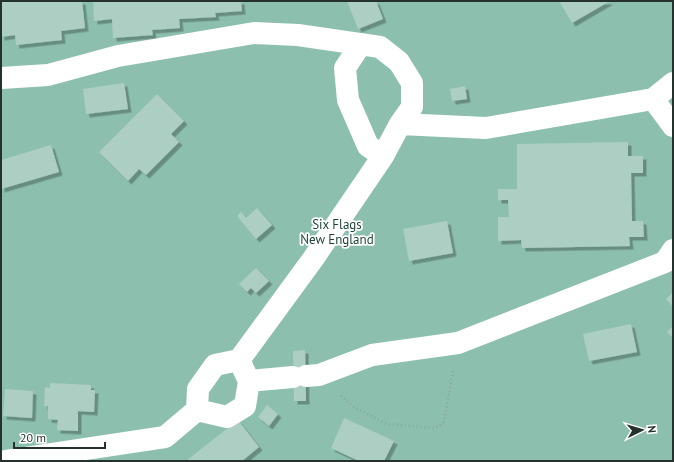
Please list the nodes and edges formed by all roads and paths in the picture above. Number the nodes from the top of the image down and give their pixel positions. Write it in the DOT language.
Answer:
graph roads {
  1 [pos="361,44"];
  2 [pos="1,78"];
  3 [pos="673,83"];
  4 [pos="653,99"];
  5 [pos="400,124"];
  6 [pos="673,126"];
  7 [pos="383,156"];
  8 [pos="670,257"];
  9 [pos="458,343"];
  10 [pos="239,360"];
  11 [pos="306,376"];
  12 [pos="249,381"];
  13 [pos="197,410"];
  14 [pos="6,461"];
  1 -- 2 [label="street"];
  1 -- 5 [label="street"];
  1 -- 7 [label="street"];
  3 -- 4 [label="street"];
  4 -- 5 [label="street"];
  4 -- 6 [label="street"];
  5 -- 7 [label="street"];
  7 -- 10 [label="street"];
  8 -- 9 [label="street"];
  9 -- 11 [label="street"];
  9 -- 11 [label="path"];
  10 -- 12 [label="street"];
  10 -- 13 [label="street"];
  11 -- 12 [label="street"];
  12 -- 13 [label="street"];
  13 -- 14 [label="street"];
}
